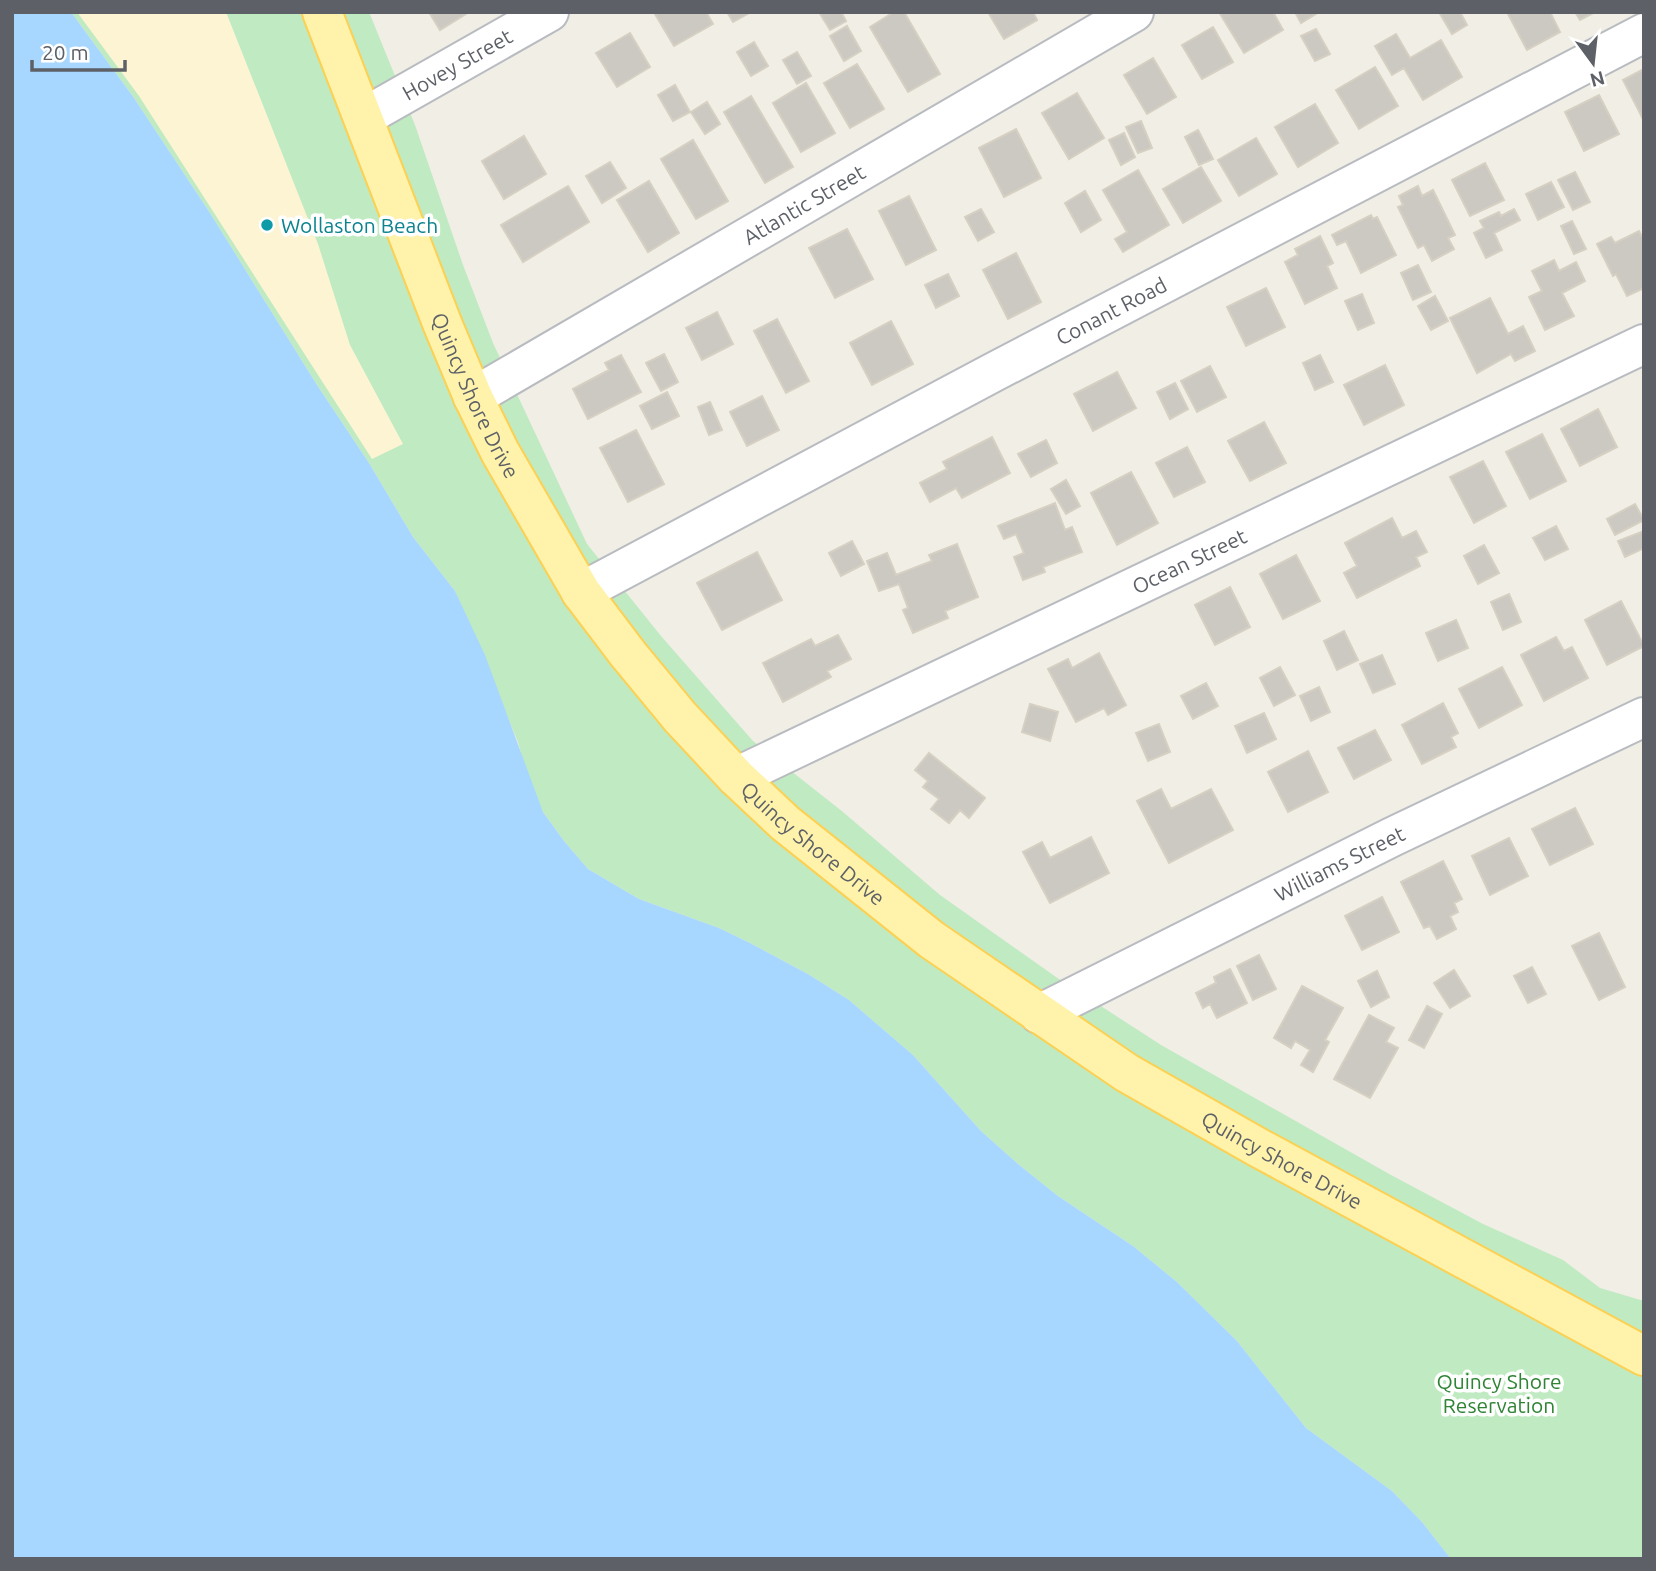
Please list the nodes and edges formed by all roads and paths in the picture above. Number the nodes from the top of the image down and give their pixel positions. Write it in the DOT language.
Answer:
graph roads {
  1 [pos="322,12"];
  2 [pos="549,12"];
  3 [pos="1134,12"];
  4 [pos="1644,33"];
  5 [pos="363,117"];
  6 [pos="1641,352"];
  7 [pos="473,397"];
  8 [pos="581,592"];
  9 [pos="1644,717"];
  10 [pos="736,776"];
  11 [pos="1039,1014"];
  12 [pos="1644,1356"];
  1 -- 5 [label="main road, Quincy Shore Drive"];
  2 -- 5 [label="street, Hovey Street"];
  3 -- 7 [label="street, Atlantic Street"];
  4 -- 8 [label="street, Conant Road"];
  5 -- 7 [label="main road, Quincy Shore Drive"];
  6 -- 10 [label="street, Ocean Street"];
  7 -- 8 [label="main road, Quincy Shore Drive"];
  8 -- 10 [label="main road, Quincy Shore Drive"];
  9 -- 11 [label="street, Williams Street"];
  10 -- 11 [label="main road, Quincy Shore Drive"];
  11 -- 12 [label="main road, Quincy Shore Drive"];
}
